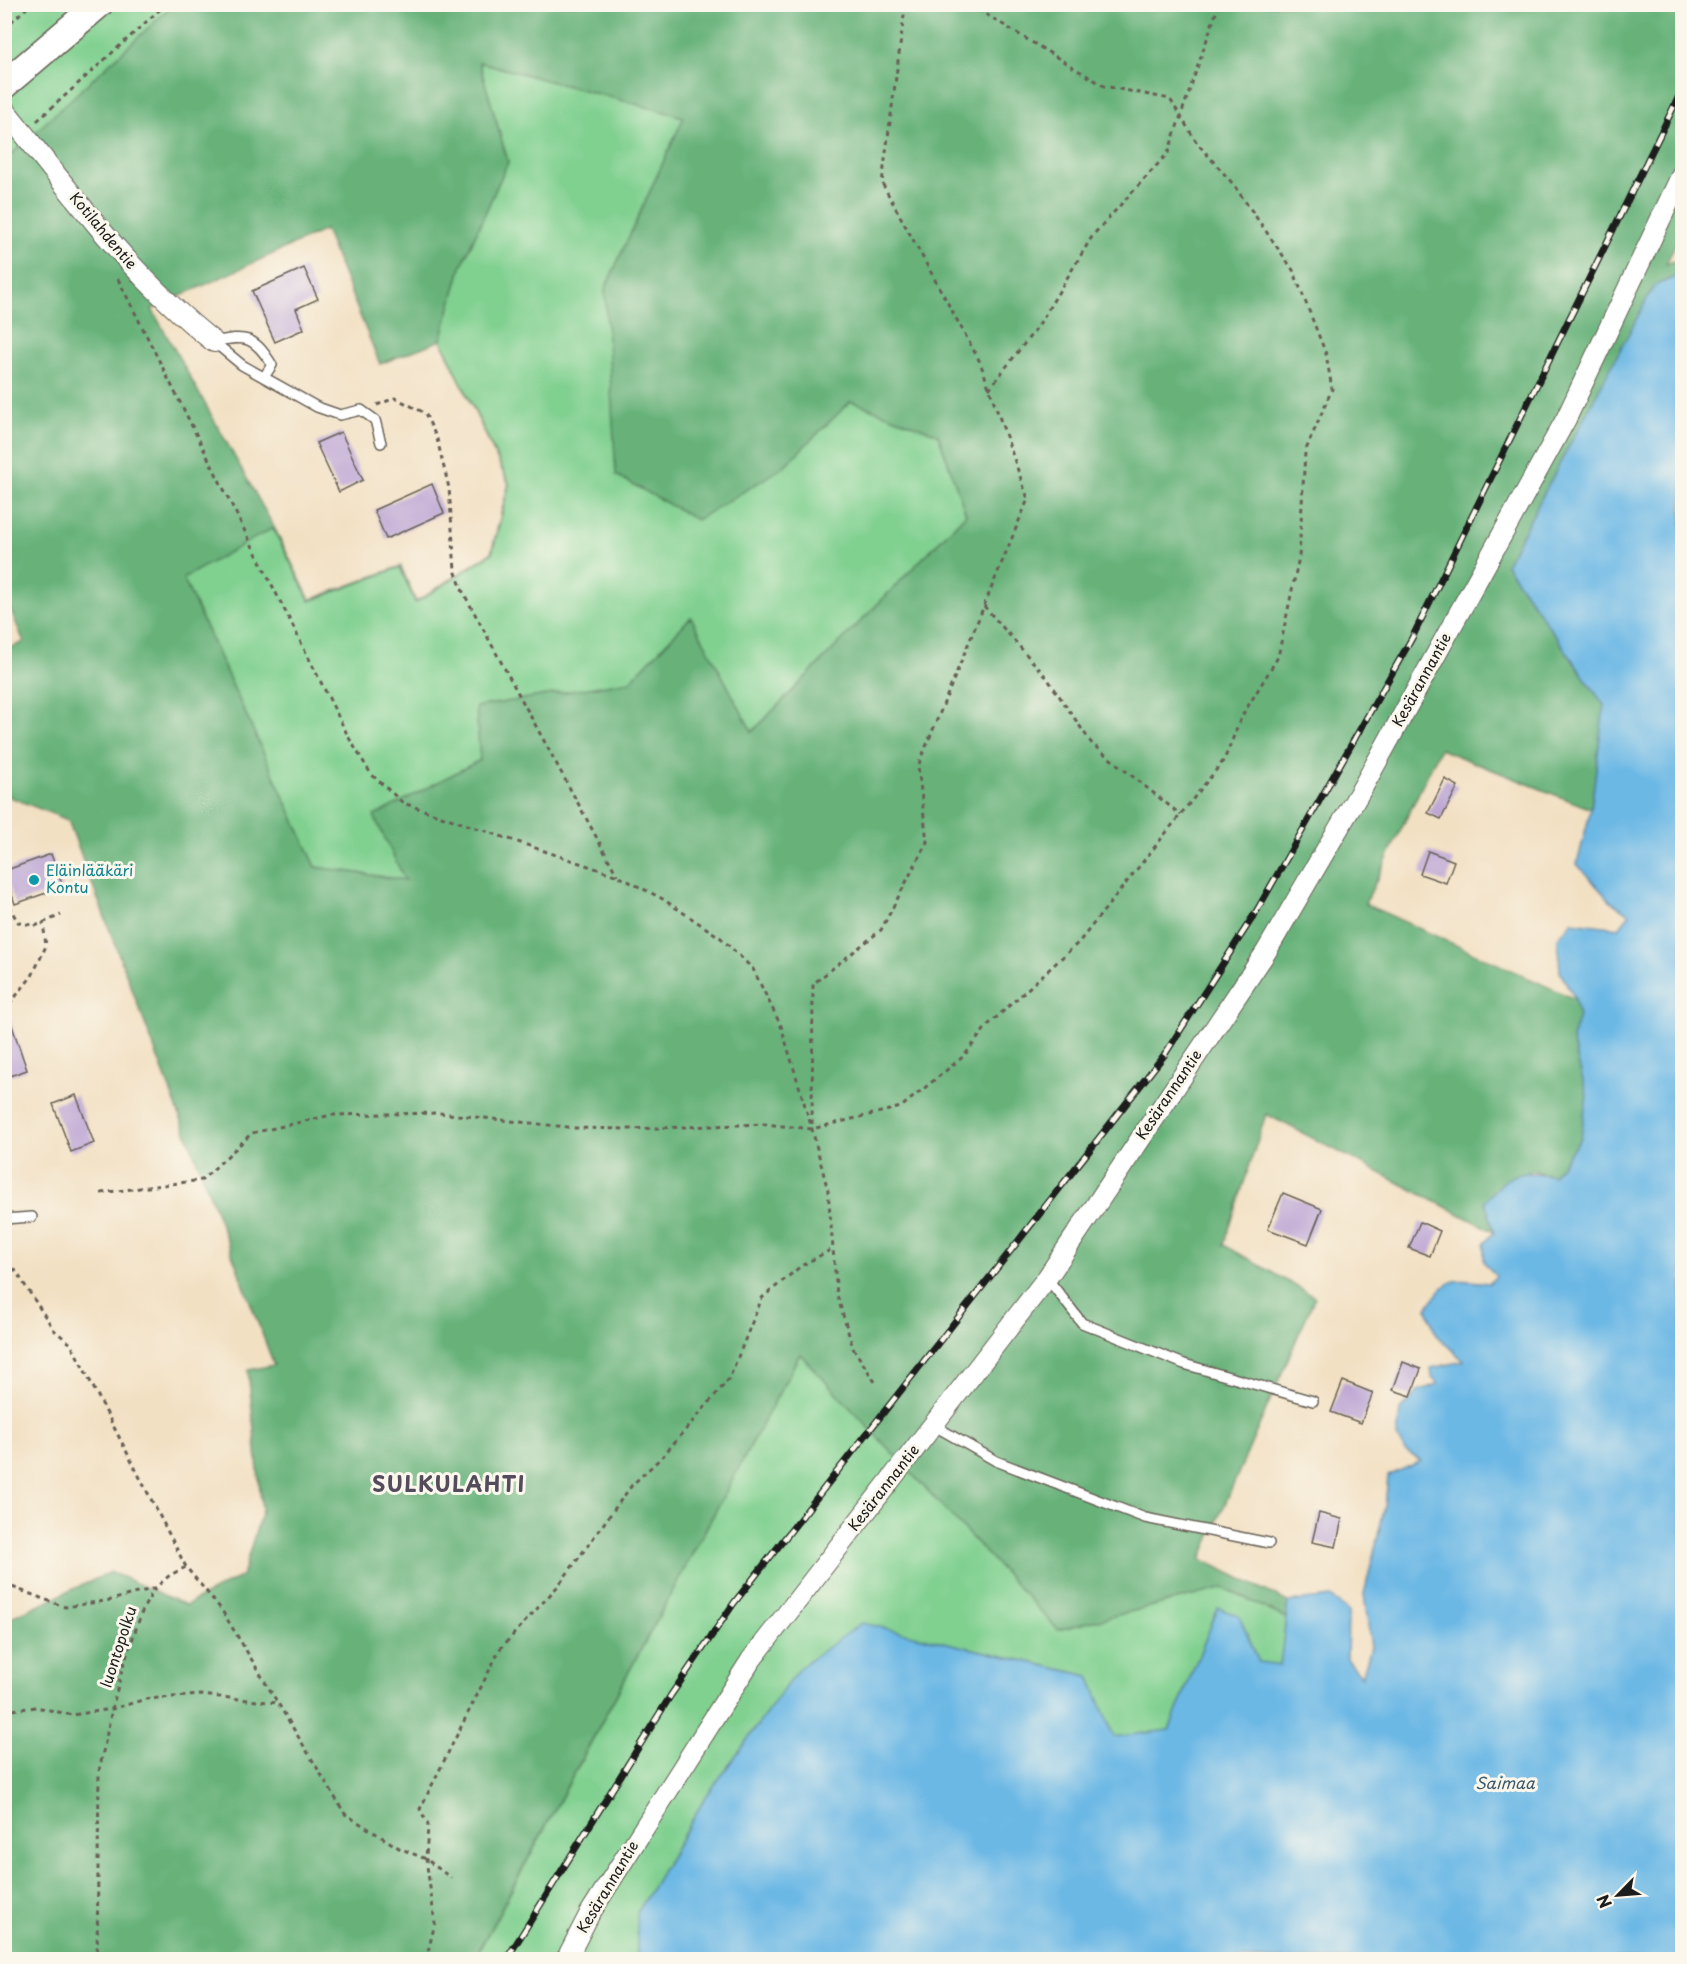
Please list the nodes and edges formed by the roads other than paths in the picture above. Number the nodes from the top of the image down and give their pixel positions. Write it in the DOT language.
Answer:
graph roads {
  1 [pos="99,4"];
  2 [pos="4,85"];
  3 [pos="4,109"];
  4 [pos="1683,174"];
  5 [pos="214,342"];
  6 [pos="264,376"];
  7 [pos="381,442"];
  8 [pos="32,1217"];
  9 [pos="4,1220"];
  10 [pos="1047,1278"];
  11 [pos="1312,1401"];
  12 [pos="933,1425"];
  13 [pos="1269,1543"];
  14 [pos="566,1959"];
  1 -- 2 [label="main road"];
  3 -- 5 [label="street, Kotilahdentie"];
  4 -- 10 [label="street, Kesärannantie"];
  5 -- 6 [label="lane"];
  5 -- 6 [label="lane"];
  6 -- 7 [label="lane"];
  8 -- 9 [label="lane"];
  10 -- 11 [label="lane"];
  10 -- 12 [label="street, Kesärannantie"];
  12 -- 13 [label="lane"];
  12 -- 14 [label="street, Kesärannantie"];
}
